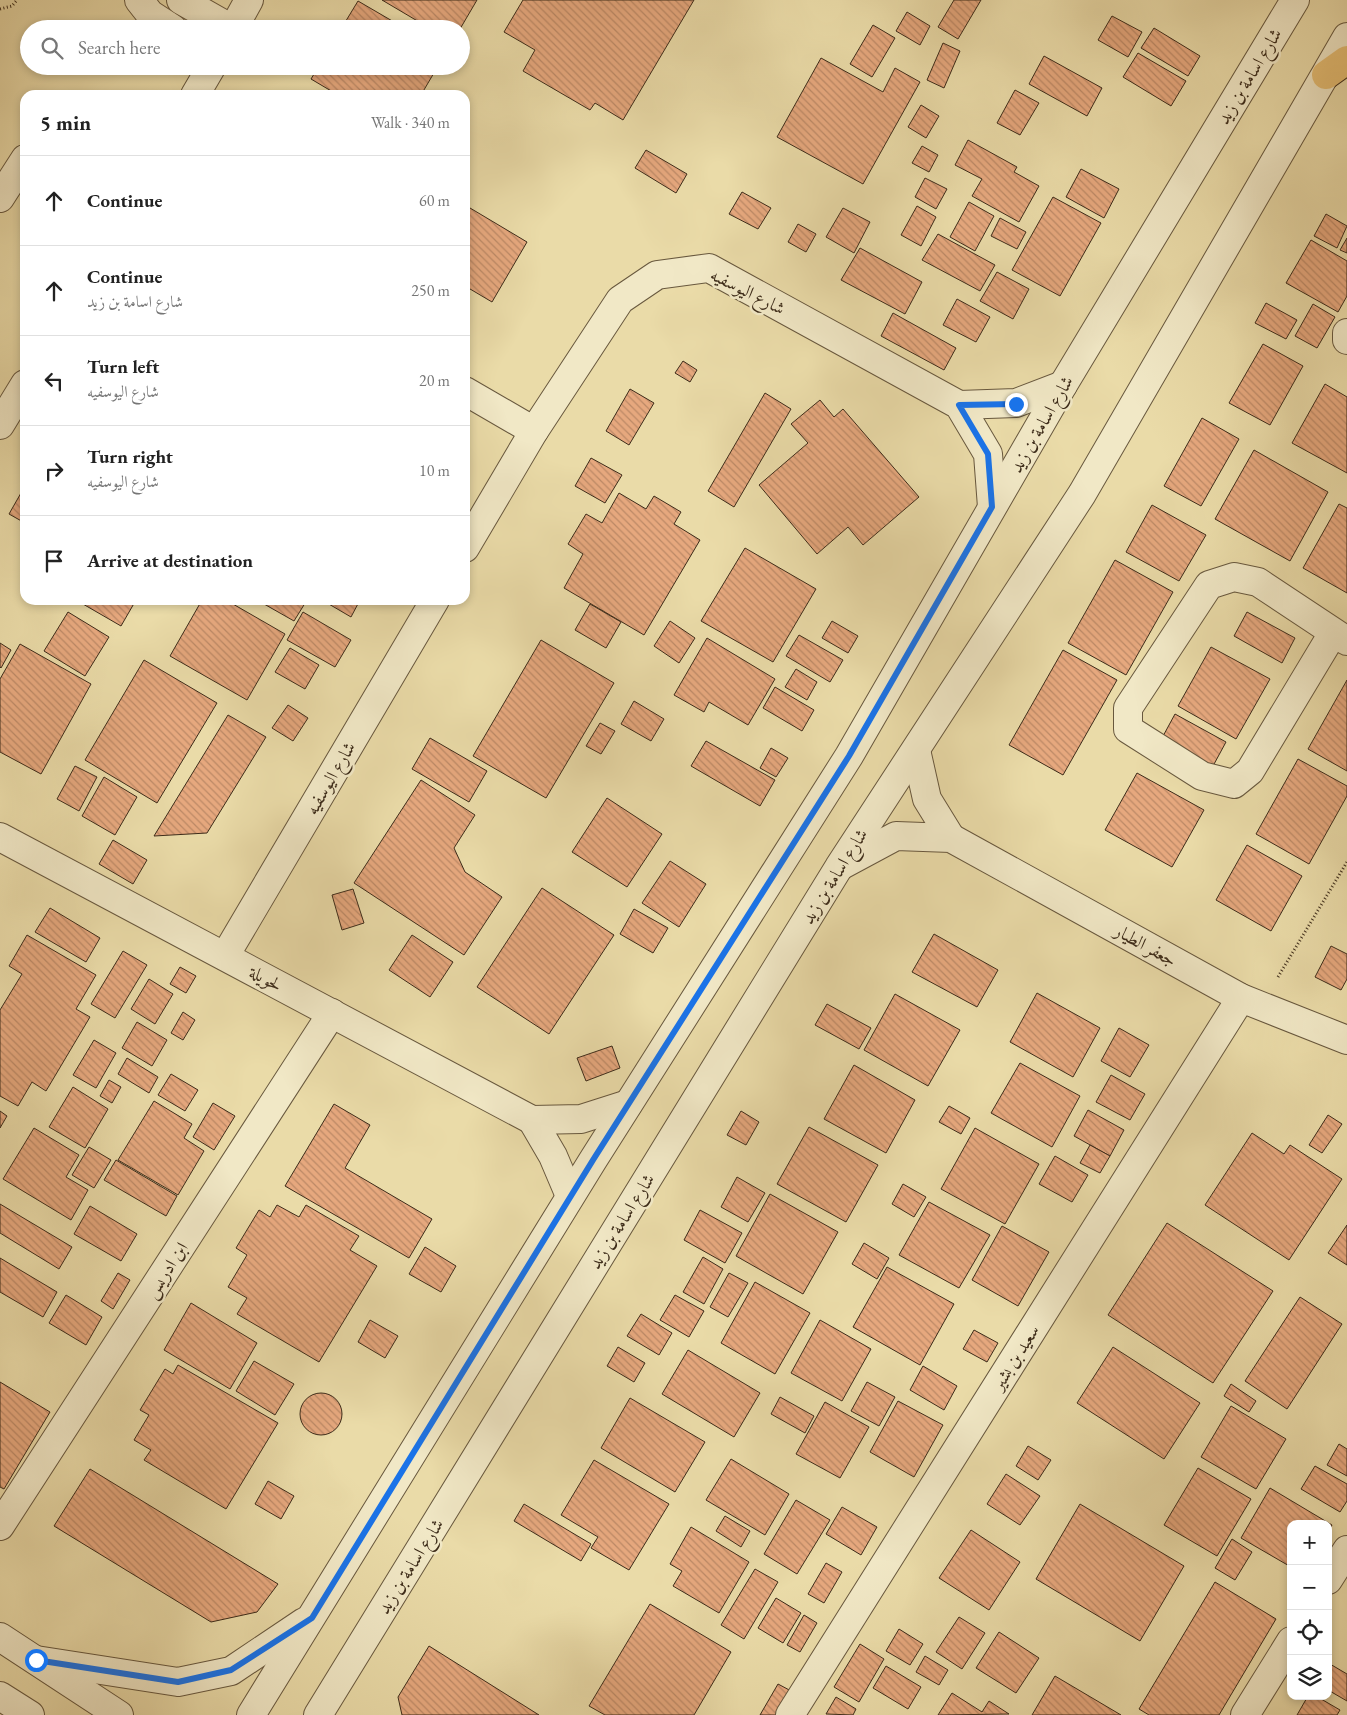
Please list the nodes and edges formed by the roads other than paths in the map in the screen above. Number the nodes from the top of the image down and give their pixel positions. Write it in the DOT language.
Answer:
graph roads {
  1 [pos="139,0"];
  2 [pos="181,0"];
  3 [pos="250,0"];
  4 [pos="1295,0"];
  5 [pos="159,20"];
  6 [pos="217,20"];
  7 [pos="238,20"];
  8 [pos="1347,37"];
  9 [pos="1336,67"];
  10 [pos="207,75"];
  11 [pos="198,90"];
  12 [pos="20,167"];
  13 [pos="9,186"];
  14 [pos="1347,333"];
  15 [pos="1347,340"];
  16 [pos="1063,385"];
  17 [pos="20,392"];
  18 [pos="470,394"];
  19 [pos="959,405"];
  20 [pos="0,425"];
  21 [pos="534,431"];
  22 [pos="992,507"];
  23 [pos="470,540"];
  24 [pos="432,605"];
  25 [pos="1340,637"];
  26 [pos="916,750"];
  27 [pos="0,837"];
  28 [pos="951,838"];
  29 [pos="839,867"];
  30 [pos="225,956"];
  31 [pos="1251,1002"];
  32 [pos="332,1013"];
  33 [pos="1347,1040"];
  34 [pos="628,1104"];
  35 [pos="532,1120"];
  36 [pos="570,1196"];
  37 [pos="0,1526"];
  38 [pos="1347,1550"];
  39 [pos="1332,1574"];
  40 [pos="312,1618"];
  41 [pos="0,1637"];
  42 [pos="1287,1647"];
  43 [pos="36,1660"];
  44 [pos="0,1696"];
  45 [pos="30,1715"];
  46 [pos="119,1715"];
  47 [pos="251,1715"];
  48 [pos="318,1715"];
  49 [pos="790,1715"];
  50 [pos="1245,1715"];
  1 -- 5 [label="street"];
  2 -- 6 [label="street"];
  3 -- 7 [label="street"];
  4 -- 16 [label="street, شارع اسامة بن زيد"];
  8 -- 9 [label="street, شارع اسامة بن زيد"];
  9 -- 26 [label="street, شارع اسامة بن زيد"];
  10 -- 11 [label="street"];
  12 -- 13 [label="street"];
  14 -- 15 [label="street"];
  16 -- 19 [label="street, شارع اليوسفيه"];
  16 -- 22 [label="street, شارع اسامة بن زيد"];
  17 -- 20 [label="street"];
  18 -- 21 [label="street"];
  19 -- 21 [label="street, شارع اليوسفيه"];
  19 -- 22 [label="street"];
  21 -- 23 [label="street, شارع اليوسفيه"];
  22 -- 34 [label="street, شارع اسامة بن زيد"];
  24 -- 30 [label="street, شارع اليوسفيه"];
  25 -- 25 [label="street"];
  26 -- 28 [label="street, جعفر الطيار"];
  26 -- 29 [label="street, شارع اسامة بن زيد"];
  27 -- 30 [label="street, لحويلة"];
  28 -- 29 [label="street, جعفر الطيار"];
  28 -- 31 [label="street, جعفر الطيار"];
  29 -- 48 [label="street, شارع اسامة بن زيد"];
  30 -- 32 [label="street, لحويلة"];
  31 -- 33 [label="street, جعفر الطيار"];
  31 -- 49 [label="street, سعيد بن بشير"];
  32 -- 35 [label="street, لحويلة"];
  32 -- 37 [label="street, ابن ادريس"];
  34 -- 35 [label="street, لحويلة"];
  34 -- 36 [label="street, شارع اسامة بن زيد"];
  35 -- 36 [label="street"];
  36 -- 40 [label="street, شارع اسامة بن زيد"];
  38 -- 39 [label="street"];
  40 -- 43 [label="street"];
  40 -- 47 [label="street, شارع اسامة بن زيد"];
  41 -- 43 [label="street"];
  42 -- 50 [label="street"];
  43 -- 46 [label="street"];
  44 -- 45 [label="street"];
}
